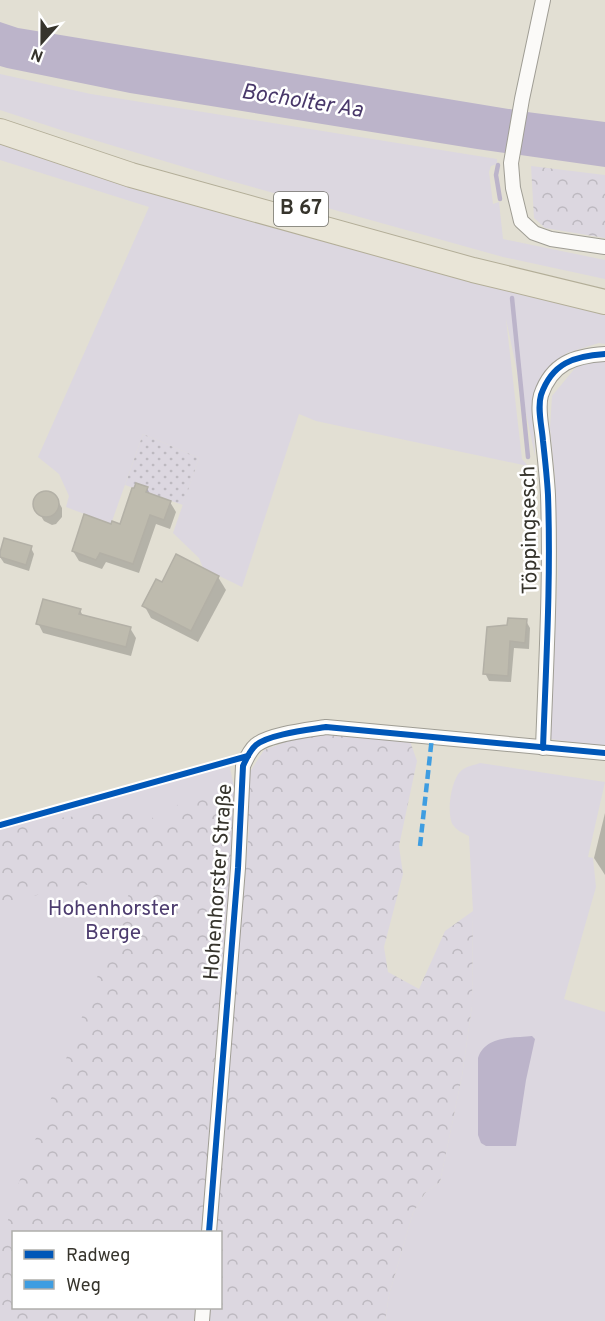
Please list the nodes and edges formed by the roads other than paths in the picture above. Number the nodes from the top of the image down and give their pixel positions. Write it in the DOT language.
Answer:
graph roads {
  1 [pos="543,0"];
  2 [pos="0,118"];
  3 [pos="0,131"];
  4 [pos="605,247"];
  5 [pos="605,287"];
  6 [pos="605,302"];
  7 [pos="605,354"];
  8 [pos="543,748"];
  9 [pos="605,753"];
  10 [pos="209,1231"];
  1 -- 4 [label="street"];
  2 -- 5 [label="highway, B 67"];
  3 -- 6 [label="highway, B 67"];
  7 -- 8 [label="street, Töppingsesch"];
  8 -- 9 [label="street, Hohenhorster Straße"];
  8 -- 10 [label="street, Hohenhorster Straße"];
}
